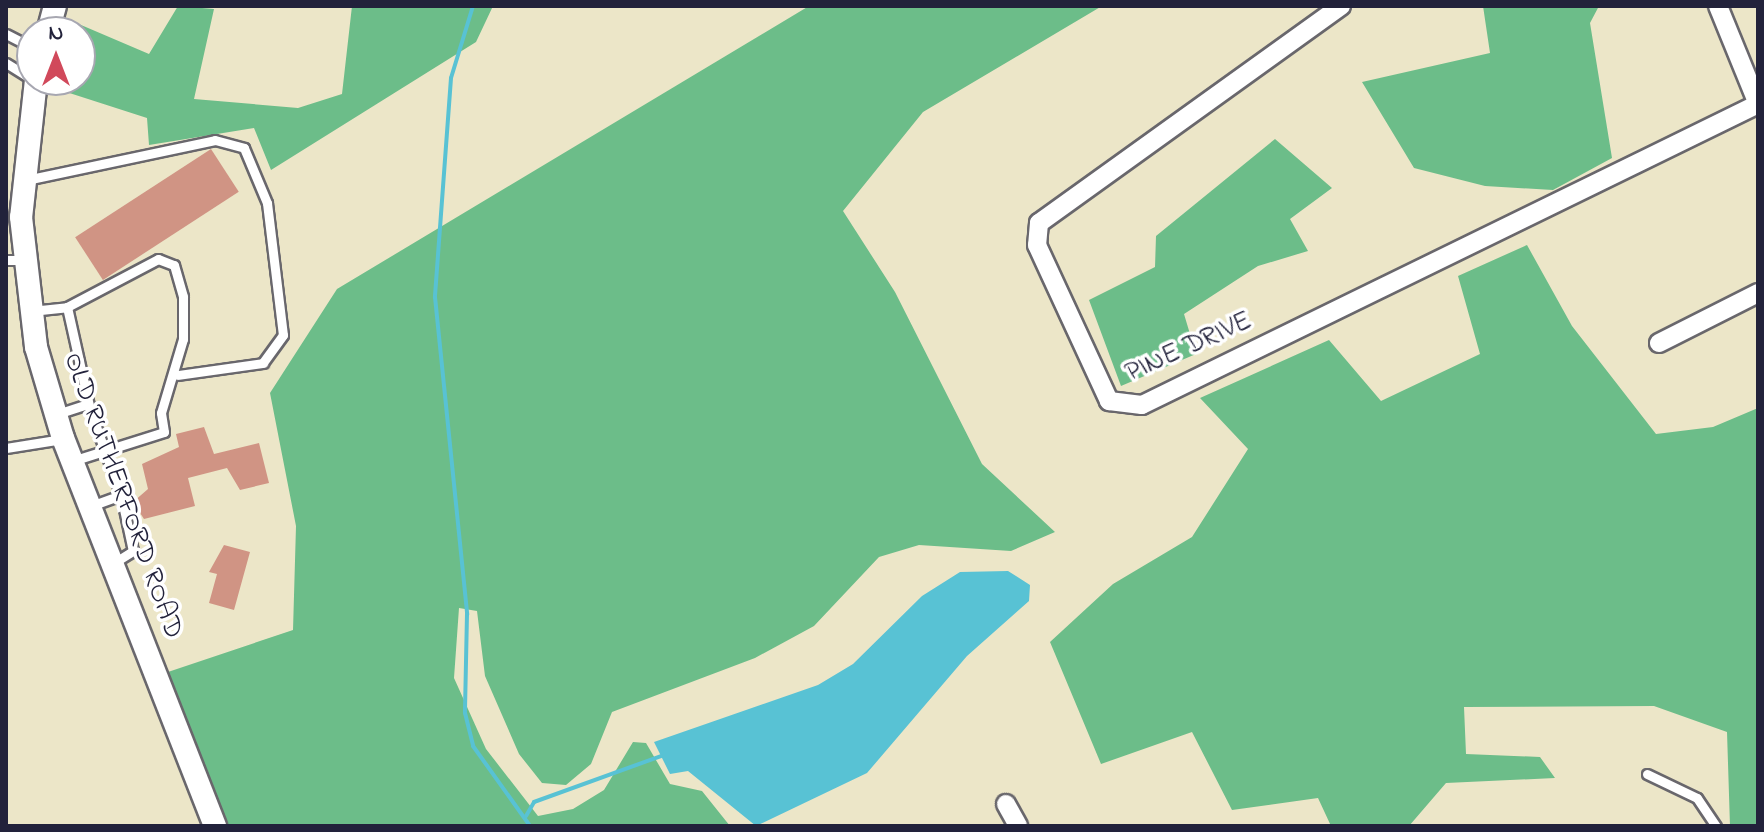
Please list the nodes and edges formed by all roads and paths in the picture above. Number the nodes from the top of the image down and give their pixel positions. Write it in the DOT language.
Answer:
graph roads {
  1 [pos="1341,6"];
  2 [pos="1718,6"];
  3 [pos="32,96"];
  4 [pos="1758,104"];
  5 [pos="22,180"];
  6 [pos="15,260"];
  7 [pos="1758,293"];
  8 [pos="67,307"];
  9 [pos="30,311"];
  10 [pos="1659,343"];
  11 [pos="178,375"];
  12 [pos="88,404"];
  13 [pos="55,415"];
  14 [pos="63,438"];
  15 [pos="6,448"];
  16 [pos="105,451"];
  17 [pos="72,461"];
  18 [pos="121,495"];
  19 [pos="89,507"];
  20 [pos="112,564"];
  21 [pos="1647,774"];
  22 [pos="1006,804"];
  23 [pos="215,826"];
  24 [pos="1018,826"];
  25 [pos="1716,826"];
  1 -- 4 [label="street, PINE DRIVE"];
  2 -- 4 [label="street"];
  3 -- 5 [label="street, OLD RUTHERFORD ROAD"];
  5 -- 6 [label="street, OLD RUTHERFORD ROAD"];
  5 -- 11 [label="lane"];
  6 -- 9 [label="street, OLD RUTHERFORD ROAD"];
  7 -- 10 [label="street"];
  8 -- 9 [label="lane"];
  8 -- 11 [label="lane"];
  8 -- 12 [label="lane"];
  9 -- 13 [label="street, OLD RUTHERFORD ROAD"];
  11 -- 16 [label="lane"];
  12 -- 13 [label="lane"];
  12 -- 16 [label="lane"];
  13 -- 14 [label="street, OLD RUTHERFORD ROAD"];
  14 -- 15 [label="lane"];
  14 -- 17 [label="street, OLD RUTHERFORD ROAD"];
  16 -- 17 [label="lane"];
  16 -- 18 [label="lane"];
  17 -- 19 [label="street, OLD RUTHERFORD ROAD"];
  18 -- 19 [label="lane"];
  18 -- 20 [label="lane"];
  19 -- 20 [label="street, OLD RUTHERFORD ROAD"];
  20 -- 23 [label="street, OLD RUTHERFORD ROAD"];
  21 -- 25 [label="lane"];
  22 -- 24 [label="street"];
}
